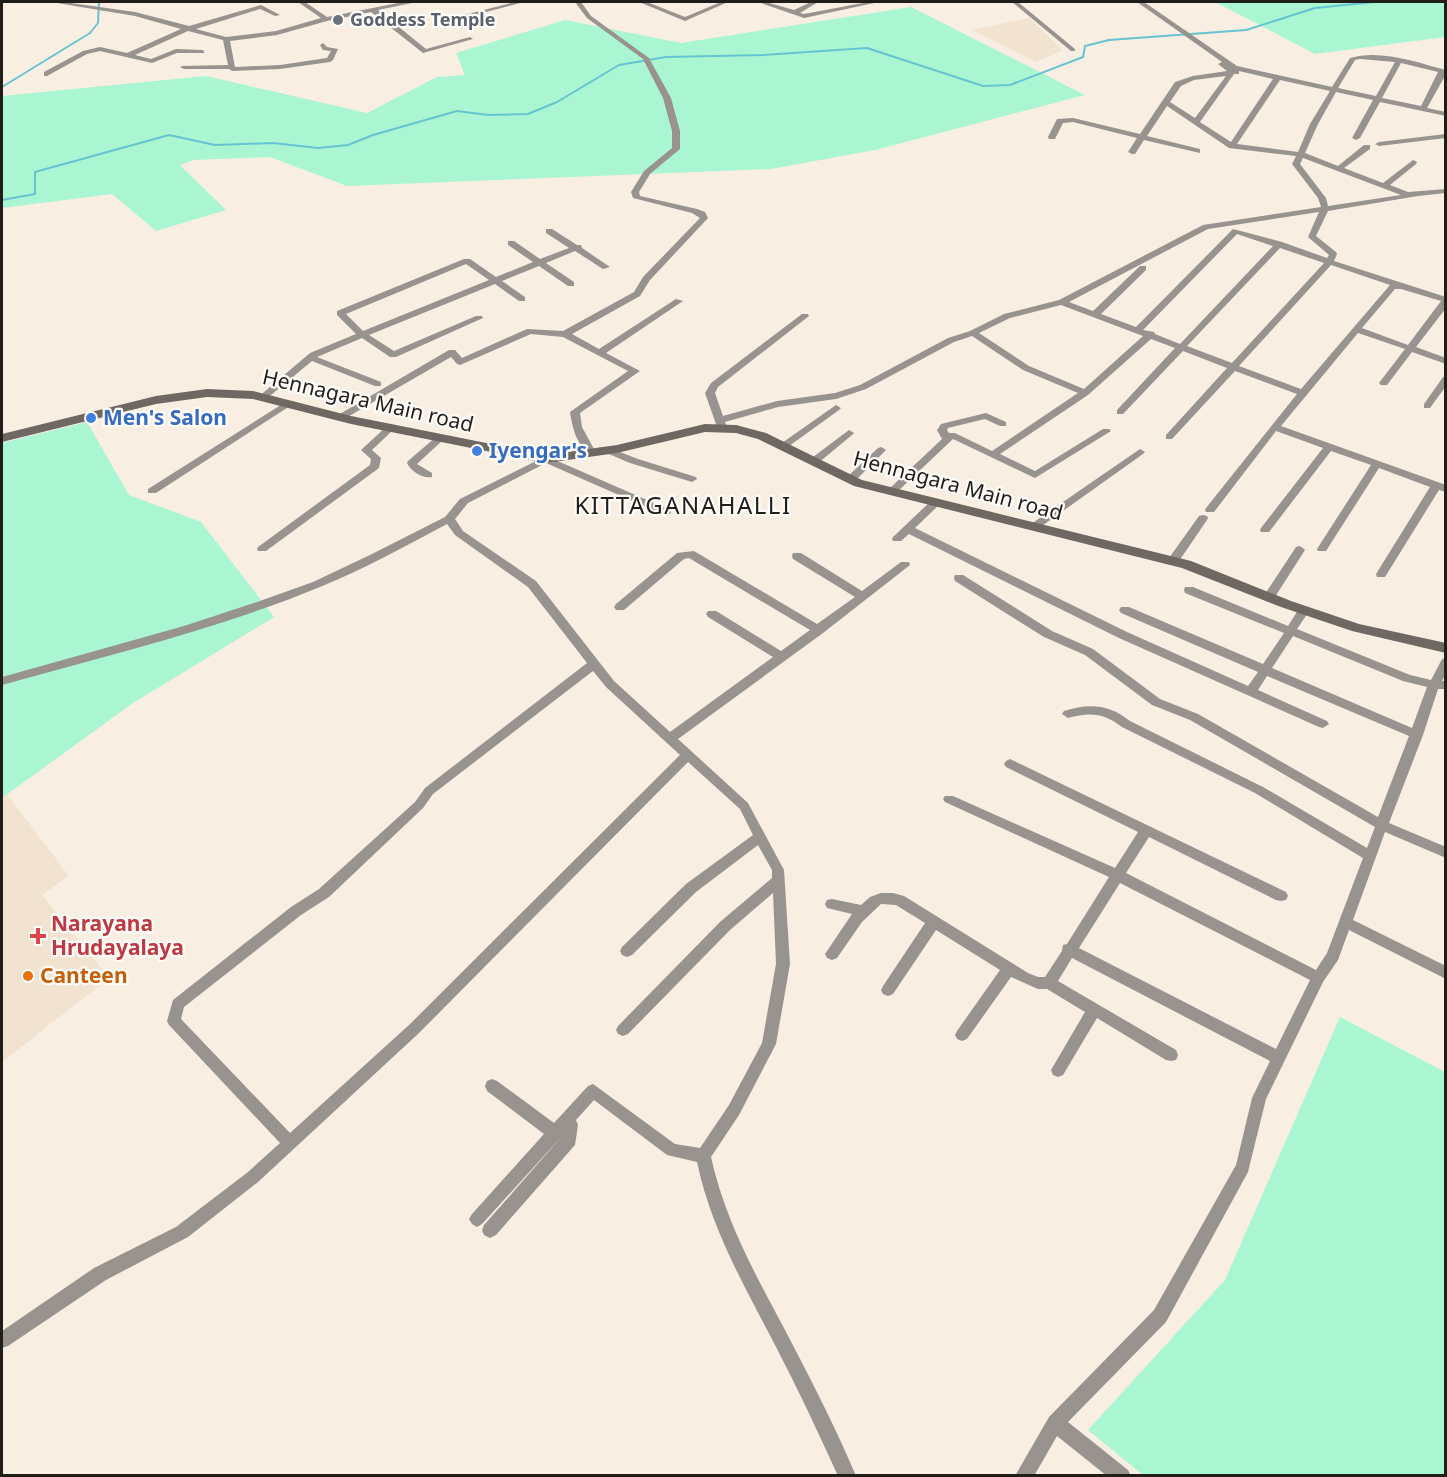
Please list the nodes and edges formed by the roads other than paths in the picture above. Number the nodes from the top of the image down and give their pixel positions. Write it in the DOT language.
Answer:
graph roads {
  1 [pos="54,2"];
  2 [pos="301,2"];
  3 [pos="410,2"];
  4 [pos="521,2"];
  5 [pos="578,2"];
  6 [pos="642,2"];
  7 [pos="664,2"];
  8 [pos="725,2"];
  9 [pos="768,2"];
  10 [pos="815,2"];
  11 [pos="876,2"];
  12 [pos="1015,2"];
  13 [pos="1137,2"];
  14 [pos="654,7"];
  15 [pos="372,9"];
  16 [pos="795,13"];
  17 [pos="277,15"];
  18 [pos="326,19"];
  19 [pos="440,22"];
  20 [pos="254,25"];
  21 [pos="189,29"];
  22 [pos="263,35"];
  23 [pos="226,39"];
  24 [pos="470,39"];
  25 [pos="323,45"];
  26 [pos="1073,50"];
  27 [pos="201,52"];
  28 [pos="128,54"];
  29 [pos="1398,63"];
  30 [pos="184,67"];
  31 [pos="230,67"];
  32 [pos="1233,71"];
  33 [pos="1444,71"];
  34 [pos="47,74"];
  35 [pos="1277,79"];
  36 [pos="1333,91"];
  37 [pos="1375,100"];
  38 [pos="1167,103"];
  39 [pos="1424,109"];
  40 [pos="1446,116"];
  41 [pos="1196,122"];
  42 [pos="1446,136"];
  43 [pos="1052,137"];
  44 [pos="1143,137"];
  45 [pos="1356,138"];
  46 [pos="1379,144"];
  47 [pos="1232,146"];
  48 [pos="1367,147"];
  49 [pos="1197,151"];
  50 [pos="1132,152"];
  51 [pos="1299,154"];
  52 [pos="1413,162"];
  53 [pos="1338,169"];
  54 [pos="1445,181"];
  55 [pos="1384,186"];
  56 [pos="1436,190"];
  57 [pos="1446,191"];
  58 [pos="1414,195"];
  59 [pos="1325,208"];
  60 [pos="549,231"];
  61 [pos="510,243"];
  62 [pos="1279,244"];
  63 [pos="578,247"];
  64 [pos="1329,262"];
  65 [pos="539,263"];
  66 [pos="606,267"];
  67 [pos="1143,268"];
  68 [pos="496,280"];
  69 [pos="571,284"];
  70 [pos="1398,285"];
  71 [pos="522,298"];
  72 [pos="679,301"];
  73 [pos="1446,301"];
  74 [pos="1062,302"];
  75 [pos="1095,314"];
  76 [pos="805,316"];
  77 [pos="478,318"];
  78 [pos="1356,329"];
  79 [pos="1138,330"];
  80 [pos="973,333"];
  81 [pos="361,334"];
  82 [pos="565,334"];
  83 [pos="1151,334"];
  84 [pos="1181,347"];
  85 [pos="1410,348"];
  86 [pos="598,352"];
  87 [pos="310,357"];
  88 [pos="1446,360"];
  89 [pos="1233,366"];
  90 [pos="1446,379"];
  91 [pos="1384,383"];
  92 [pos="378,384"];
  93 [pos="1085,393"];
  94 [pos="1302,393"];
  95 [pos="262,398"];
  96 [pos="286,404"];
  97 [pos="1426,406"];
  98 [pos="836,408"];
  99 [pos="1120,412"];
  100 [pos="341,417"];
  101 [pos="721,424"];
  102 [pos="1003,424"];
  103 [pos="1275,427"];
  104 [pos="390,428"];
  105 [pos="1106,431"];
  106 [pos="849,433"];
  107 [pos="946,437"];
  108 [pos="1169,437"];
  109 [pos="2,438"];
  110 [pos="440,438"];
  111 [pos="1329,446"];
  112 [pos="782,447"];
  113 [pos="607,450"];
  114 [pos="881,450"];
  115 [pos="590,451"];
  116 [pos="1140,452"];
  117 [pos="994,454"];
  118 [pos="546,459"];
  119 [pos="813,462"];
  120 [pos="1377,465"];
  121 [pos="428,475"];
  122 [pos="692,479"];
  123 [pos="850,480"];
  124 [pos="1441,488"];
  125 [pos="893,490"];
  126 [pos="152,491"];
  127 [pos="936,502"];
  128 [pos="666,512"];
  129 [pos="449,519"];
  130 [pos="1035,526"];
  131 [pos="908,529"];
  132 [pos="1265,530"];
  133 [pos="897,539"];
  134 [pos="262,549"];
  135 [pos="1322,549"];
  136 [pos="1299,550"];
  137 [pos="797,556"];
  138 [pos="1173,561"];
  139 [pos="905,565"];
  140 [pos="1381,574"];
  141 [pos="959,578"];
  142 [pos="1189,590"];
  143 [pos="862,596"];
  144 [pos="1269,597"];
  145 [pos="620,607"];
  146 [pos="1125,610"];
  147 [pos="1304,610"];
  148 [pos="712,614"];
  149 [pos="819,630"];
  150 [pos="1291,633"];
  151 [pos="1446,648"];
  152 [pos="782,657"];
  153 [pos="1446,662"];
  154 [pos="594,664"];
  155 [pos="1267,670"];
  156 [pos="2,681"];
  157 [pos="1440,685"];
  158 [pos="1250,693"];
  159 [pos="1068,714"];
  160 [pos="1323,724"];
  161 [pos="1417,735"];
  162 [pos="670,738"];
  163 [pos="689,754"];
  164 [pos="1010,765"];
  165 [pos="949,799"];
  166 [pos="1381,825"];
  167 [pos="1146,831"];
  168 [pos="760,837"];
  169 [pos="1446,853"];
  170 [pos="1370,856"];
  171 [pos="1117,875"];
  172 [pos="778,881"];
  173 [pos="1281,896"];
  174 [pos="832,904"];
  175 [pos="864,911"];
  176 [pos="937,922"];
  177 [pos="1347,923"];
  178 [pos="1068,949"];
  179 [pos="627,951"];
  180 [pos="832,954"];
  181 [pos="1009,968"];
  182 [pos="1446,973"];
  183 [pos="1318,978"];
  184 [pos="1049,983"];
  185 [pos="888,990"];
  186 [pos="1094,1010"];
  187 [pos="623,1030"];
  188 [pos="962,1035"];
  189 [pos="1171,1055"];
  190 [pos="1278,1058"];
  191 [pos="1058,1070"];
  192 [pos="492,1086"];
  193 [pos="567,1119"];
  194 [pos="555,1133"];
  195 [pos="290,1143"];
  196 [pos="703,1156"];
  197 [pos="477,1219"];
  198 [pos="490,1230"];
  199 [pos="2,1340"];
  200 [pos="1055,1423"];
  201 [pos="847,1476"];
  202 [pos="1024,1476"];
  203 [pos="1122,1476"];
  1 -- 21 [label="street"];
  2 -- 18 [label="street"];
  3 -- 15 [label="street"];
  4 -- 19 [label="street"];
  5 -- 82 [label="street"];
  6 -- 14 [label="street"];
  7 -- 14 [label="street"];
  8 -- 14 [label="street"];
  9 -- 16 [label="street"];
  10 -- 16 [label="street"];
  11 -- 16 [label="street"];
  12 -- 26 [label="street"];
  13 -- 32 [label="street"];
  15 -- 18 [label="street"];
  15 -- 24 [label="street"];
  17 -- 21 [label="street"];
  18 -- 22 [label="street"];
  20 -- 22 [label="street"];
  21 -- 23 [label="street"];
  21 -- 28 [label="street"];
  22 -- 23 [label="street"];
  23 -- 31 [label="street"];
  25 -- 31 [label="street"];
  27 -- 28 [label="street"];
  28 -- 34 [label="street"];
  29 -- 33 [label="street"];
  29 -- 36 [label="street"];
  29 -- 37 [label="street"];
  30 -- 31 [label="street"];
  32 -- 35 [label="street"];
  32 -- 38 [label="street"];
  32 -- 41 [label="street"];
  33 -- 39 [label="street"];
  35 -- 36 [label="street"];
  35 -- 47 [label="street"];
  36 -- 37 [label="street"];
  36 -- 51 [label="street"];
  37 -- 39 [label="street"];
  37 -- 40 [label="street"];
  37 -- 45 [label="street"];
  38 -- 41 [label="street"];
  38 -- 44 [label="street"];
  39 -- 40 [label="street"];
  41 -- 47 [label="street"];
  42 -- 46 [label="street"];
  43 -- 44 [label="street"];
  44 -- 49 [label="street"];
  44 -- 50 [label="street"];
  47 -- 51 [label="street"];
  48 -- 53 [label="street"];
  51 -- 53 [label="street"];
  51 -- 59 [label="street"];
  52 -- 55 [label="street"];
  53 -- 55 [label="street"];
  54 -- 56 [label="street"];
  55 -- 58 [label="street"];
  56 -- 57 [label="street"];
  56 -- 58 [label="street"];
  58 -- 59 [label="street"];
  59 -- 64 [label="street"];
  59 -- 74 [label="street"];
  60 -- 63 [label="street"];
  61 -- 65 [label="street"];
  62 -- 64 [label="street"];
  62 -- 79 [label="street"];
  62 -- 84 [label="street"];
  63 -- 65 [label="street"];
  63 -- 66 [label="street"];
  64 -- 70 [label="street"];
  64 -- 89 [label="street"];
  65 -- 68 [label="street"];
  65 -- 69 [label="street"];
  67 -- 75 [label="street"];
  68 -- 71 [label="street"];
  68 -- 81 [label="street"];
  68 -- 81 [label="street"];
  70 -- 73 [label="street"];
  70 -- 78 [label="street"];
  72 -- 86 [label="street"];
  73 -- 85 [label="street"];
  74 -- 75 [label="street"];
  74 -- 80 [label="street"];
  75 -- 79 [label="street"];
  76 -- 101 [label="street"];
  77 -- 81 [label="street"];
  78 -- 85 [label="street"];
  78 -- 94 [label="street"];
  79 -- 83 [label="street"];
  80 -- 93 [label="street"];
  80 -- 101 [label="street"];
  81 -- 87 [label="street"];
  82 -- 86 [label="street"];
  82 -- 100 [label="street"];
  83 -- 84 [label="street"];
  83 -- 93 [label="street"];
  84 -- 89 [label="street"];
  84 -- 99 [label="street"];
  85 -- 88 [label="street"];
  85 -- 91 [label="street"];
  86 -- 115 [label="street"];
  87 -- 92 [label="street"];
  87 -- 95 [label="street"];
  89 -- 94 [label="street"];
  89 -- 108 [label="street"];
  90 -- 97 [label="street"];
  93 -- 117 [label="street"];
  94 -- 103 [label="street"];
  95 -- 96 [label="street, Hennagara Main road"];
  95 -- 109 [label="street, Hennagara Main road"];
  96 -- 100 [label="street, Hennagara Main road"];
  96 -- 126 [label="street"];
  98 -- 112 [label="street"];
  100 -- 104 [label="street, Hennagara Main road"];
  101 -- 112 [label="street, Hennagara Main road"];
  101 -- 113 [label="street, Hennagara Main road"];
  102 -- 107 [label="street"];
  103 -- 111 [label="street"];
  103 -- 138 [label="street"];
  104 -- 110 [label="street, Hennagara Main road"];
  104 -- 134 [label="street"];
  105 -- 117 [label="street"];
  106 -- 119 [label="street"];
  107 -- 117 [label="street"];
  107 -- 125 [label="street"];
  110 -- 118 [label="street, Hennagara Main road"];
  110 -- 121 [label="street"];
  111 -- 120 [label="street"];
  111 -- 132 [label="street"];
  112 -- 119 [label="street, Hennagara Main road"];
  113 -- 115 [label="street, Hennagara Main road"];
  113 -- 122 [label="street"];
  114 -- 123 [label="street"];
  115 -- 118 [label="street, Hennagara Main road"];
  116 -- 130 [label="street"];
  118 -- 128 [label="street"];
  118 -- 129 [label="street"];
  119 -- 123 [label="street, Hennagara Main road"];
  120 -- 124 [label="street"];
  120 -- 135 [label="street"];
  123 -- 125 [label="street, Hennagara Main road"];
  124 -- 140 [label="street"];
  125 -- 127 [label="street, Hennagara Main road"];
  127 -- 130 [label="street, Hennagara Main road"];
  127 -- 131 [label="street"];
  129 -- 154 [label="street"];
  129 -- 156 [label="street"];
  130 -- 138 [label="street, Hennagara Main road"];
  131 -- 133 [label="street"];
  131 -- 158 [label="street"];
  136 -- 144 [label="street"];
  137 -- 143 [label="street"];
  138 -- 144 [label="street, Hennagara Main road"];
  139 -- 143 [label="street"];
  141 -- 166 [label="street"];
  142 -- 150 [label="street"];
  143 -- 149 [label="street"];
  144 -- 147 [label="street, Hennagara Main road"];
  145 -- 149 [label="street"];
  146 -- 155 [label="street"];
  147 -- 150 [label="street"];
  147 -- 151 [label="street, Hennagara Main road"];
  148 -- 152 [label="street"];
  149 -- 152 [label="street"];
  150 -- 155 [label="street"];
  150 -- 157 [label="street"];
  152 -- 162 [label="street"];
  153 -- 157 [label="street"];
  154 -- 162 [label="street"];
  154 -- 195 [label="street"];
  155 -- 158 [label="street"];
  155 -- 161 [label="street"];
  157 -- 161 [label="street"];
  158 -- 160 [label="street"];
  159 -- 170 [label="street"];
  161 -- 166 [label="street"];
  162 -- 163 [label="street"];
  163 -- 168 [label="street"];
  163 -- 195 [label="street"];
  164 -- 167 [label="street"];
  165 -- 171 [label="street"];
  166 -- 169 [label="street"];
  166 -- 170 [label="street"];
  167 -- 171 [label="street"];
  167 -- 173 [label="street"];
  168 -- 172 [label="street"];
  168 -- 179 [label="street"];
  170 -- 177 [label="street"];
  171 -- 178 [label="street"];
  171 -- 183 [label="street"];
  172 -- 187 [label="street"];
  172 -- 196 [label="street"];
  174 -- 175 [label="street"];
  175 -- 176 [label="street"];
  175 -- 180 [label="street"];
  176 -- 181 [label="street"];
  176 -- 185 [label="street"];
  177 -- 182 [label="street"];
  177 -- 183 [label="street"];
  178 -- 184 [label="street"];
  178 -- 190 [label="street"];
  181 -- 184 [label="street"];
  181 -- 188 [label="street"];
  183 -- 190 [label="street"];
  184 -- 186 [label="street"];
  186 -- 189 [label="street"];
  186 -- 191 [label="street"];
  190 -- 200 [label="street"];
  192 -- 194 [label="street"];
  193 -- 194 [label="street"];
  193 -- 196 [label="street"];
  193 -- 198 [label="street"];
  194 -- 197 [label="street"];
  195 -- 199 [label="street"];
  196 -- 201 [label="street"];
  200 -- 202 [label="street"];
  200 -- 203 [label="street"];
}
